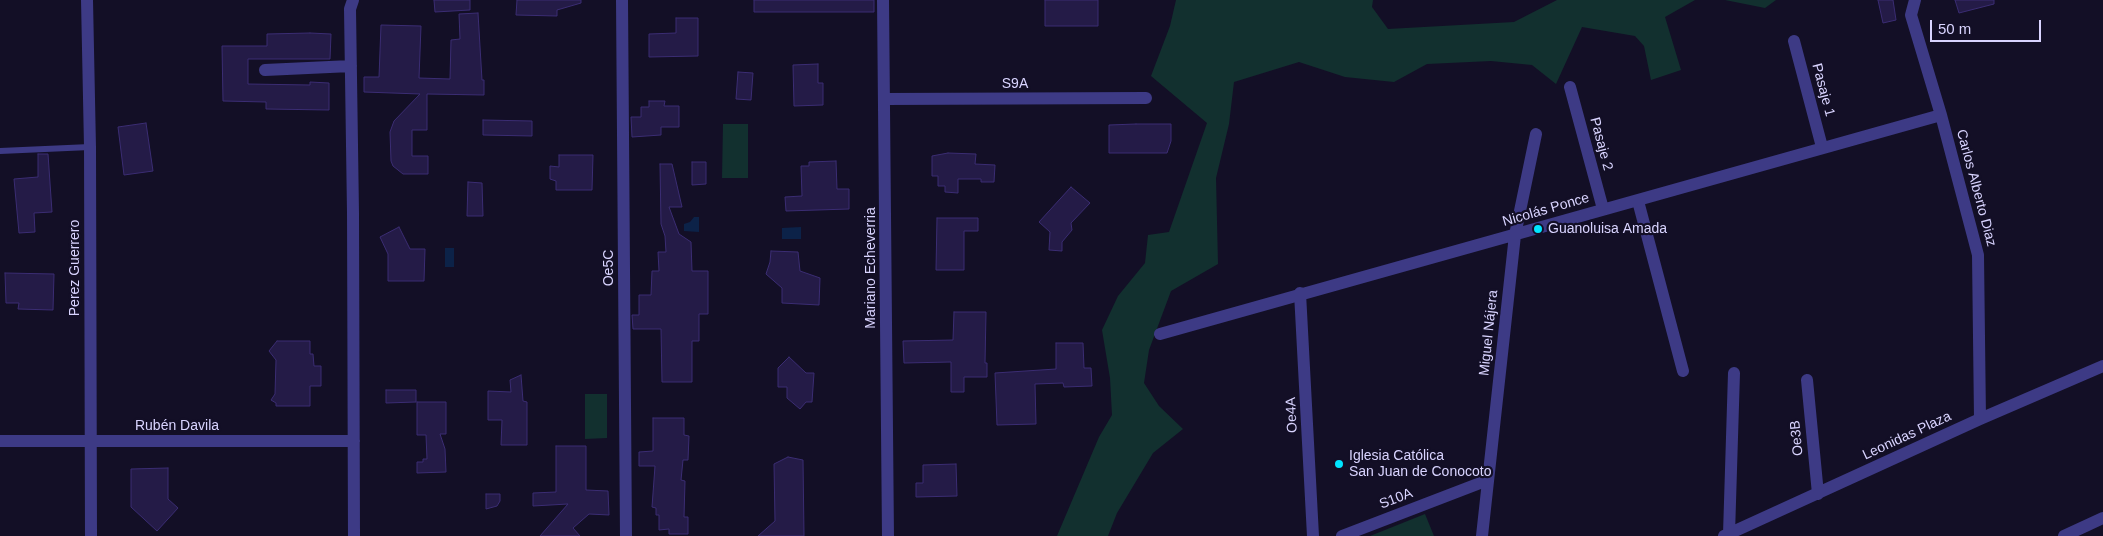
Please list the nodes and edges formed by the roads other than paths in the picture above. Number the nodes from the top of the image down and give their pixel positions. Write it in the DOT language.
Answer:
graph roads {
  1 [pos="87,0"];
  2 [pos="353,0"];
  3 [pos="622,0"];
  4 [pos="883,0"];
  5 [pos="1915,0"];
  6 [pos="1794,41"];
  7 [pos="351,66"];
  8 [pos="266,70"];
  9 [pos="1570,87"];
  10 [pos="1146,98"];
  11 [pos="884,99"];
  12 [pos="1941,115"];
  13 [pos="1536,134"];
  14 [pos="90,147"];
  15 [pos="1822,147"];
  16 [pos="0,151"];
  17 [pos="1638,201"];
  18 [pos="1604,210"];
  19 [pos="1515,235"];
  20 [pos="1300,293"];
  21 [pos="1160,334"];
  22 [pos="2103,366"];
  23 [pos="1683,371"];
  24 [pos="1734,372"];
  25 [pos="1807,380"];
  26 [pos="1980,419"];
  27 [pos="0,441"];
  28 [pos="90,441"];
  29 [pos="354,441"];
  30 [pos="1488,480"];
  31 [pos="1818,494"];
  32 [pos="2103,518"];
  33 [pos="1726,535"];
  34 [pos="90,536"];
  35 [pos="354,536"];
  36 [pos="626,536"];
  37 [pos="888,536"];
  38 [pos="1312,536"];
  39 [pos="1342,536"];
  40 [pos="1482,536"];
  41 [pos="2064,536"];
  1 -- 14 [label="street, Perez Guerrero"];
  2 -- 7 [label="street"];
  3 -- 36 [label="street, Oe5C"];
  4 -- 11 [label="street, Mariano Echeverria"];
  5 -- 12 [label="street, Carlos Alberto Diaz"];
  6 -- 15 [label="street, Pasaje 1"];
  7 -- 8 [label="street"];
  7 -- 29 [label="street"];
  9 -- 18 [label="street, Pasaje 2"];
  10 -- 11 [label="street, S9A"];
  11 -- 37 [label="street, Mariano Echeverria"];
  12 -- 15 [label="street, Nicolás Ponce"];
  12 -- 26 [label="street, Carlos Alberto Diaz"];
  13 -- 19 [label="street, Miguel Nájera"];
  14 -- 16 [label="lane"];
  14 -- 28 [label="street, Perez Guerrero"];
  15 -- 17 [label="street, Nicolás Ponce"];
  17 -- 18 [label="street, Nicolás Ponce"];
  17 -- 23 [label="street"];
  18 -- 19 [label="street, Nicolás Ponce"];
  19 -- 20 [label="street, Nicolás Ponce"];
  19 -- 30 [label="street, Miguel Nájera"];
  20 -- 21 [label="street, Nicolás Ponce"];
  20 -- 38 [label="street, Oe4A"];
  22 -- 26 [label="street, Leonidas Plaza"];
  24 -- 33 [label="street"];
  25 -- 31 [label="street, Oe3B"];
  26 -- 31 [label="street, Leonidas Plaza"];
  27 -- 28 [label="street, Rubén Davila"];
  28 -- 29 [label="street, Rubén Davila"];
  28 -- 34 [label="street, Perez Guerrero"];
  29 -- 35 [label="street"];
  30 -- 39 [label="street, S10A"];
  30 -- 40 [label="street, Miguel Nájera"];
  31 -- 33 [label="street, Leonidas Plaza"];
  32 -- 41 [label="street"];
}
